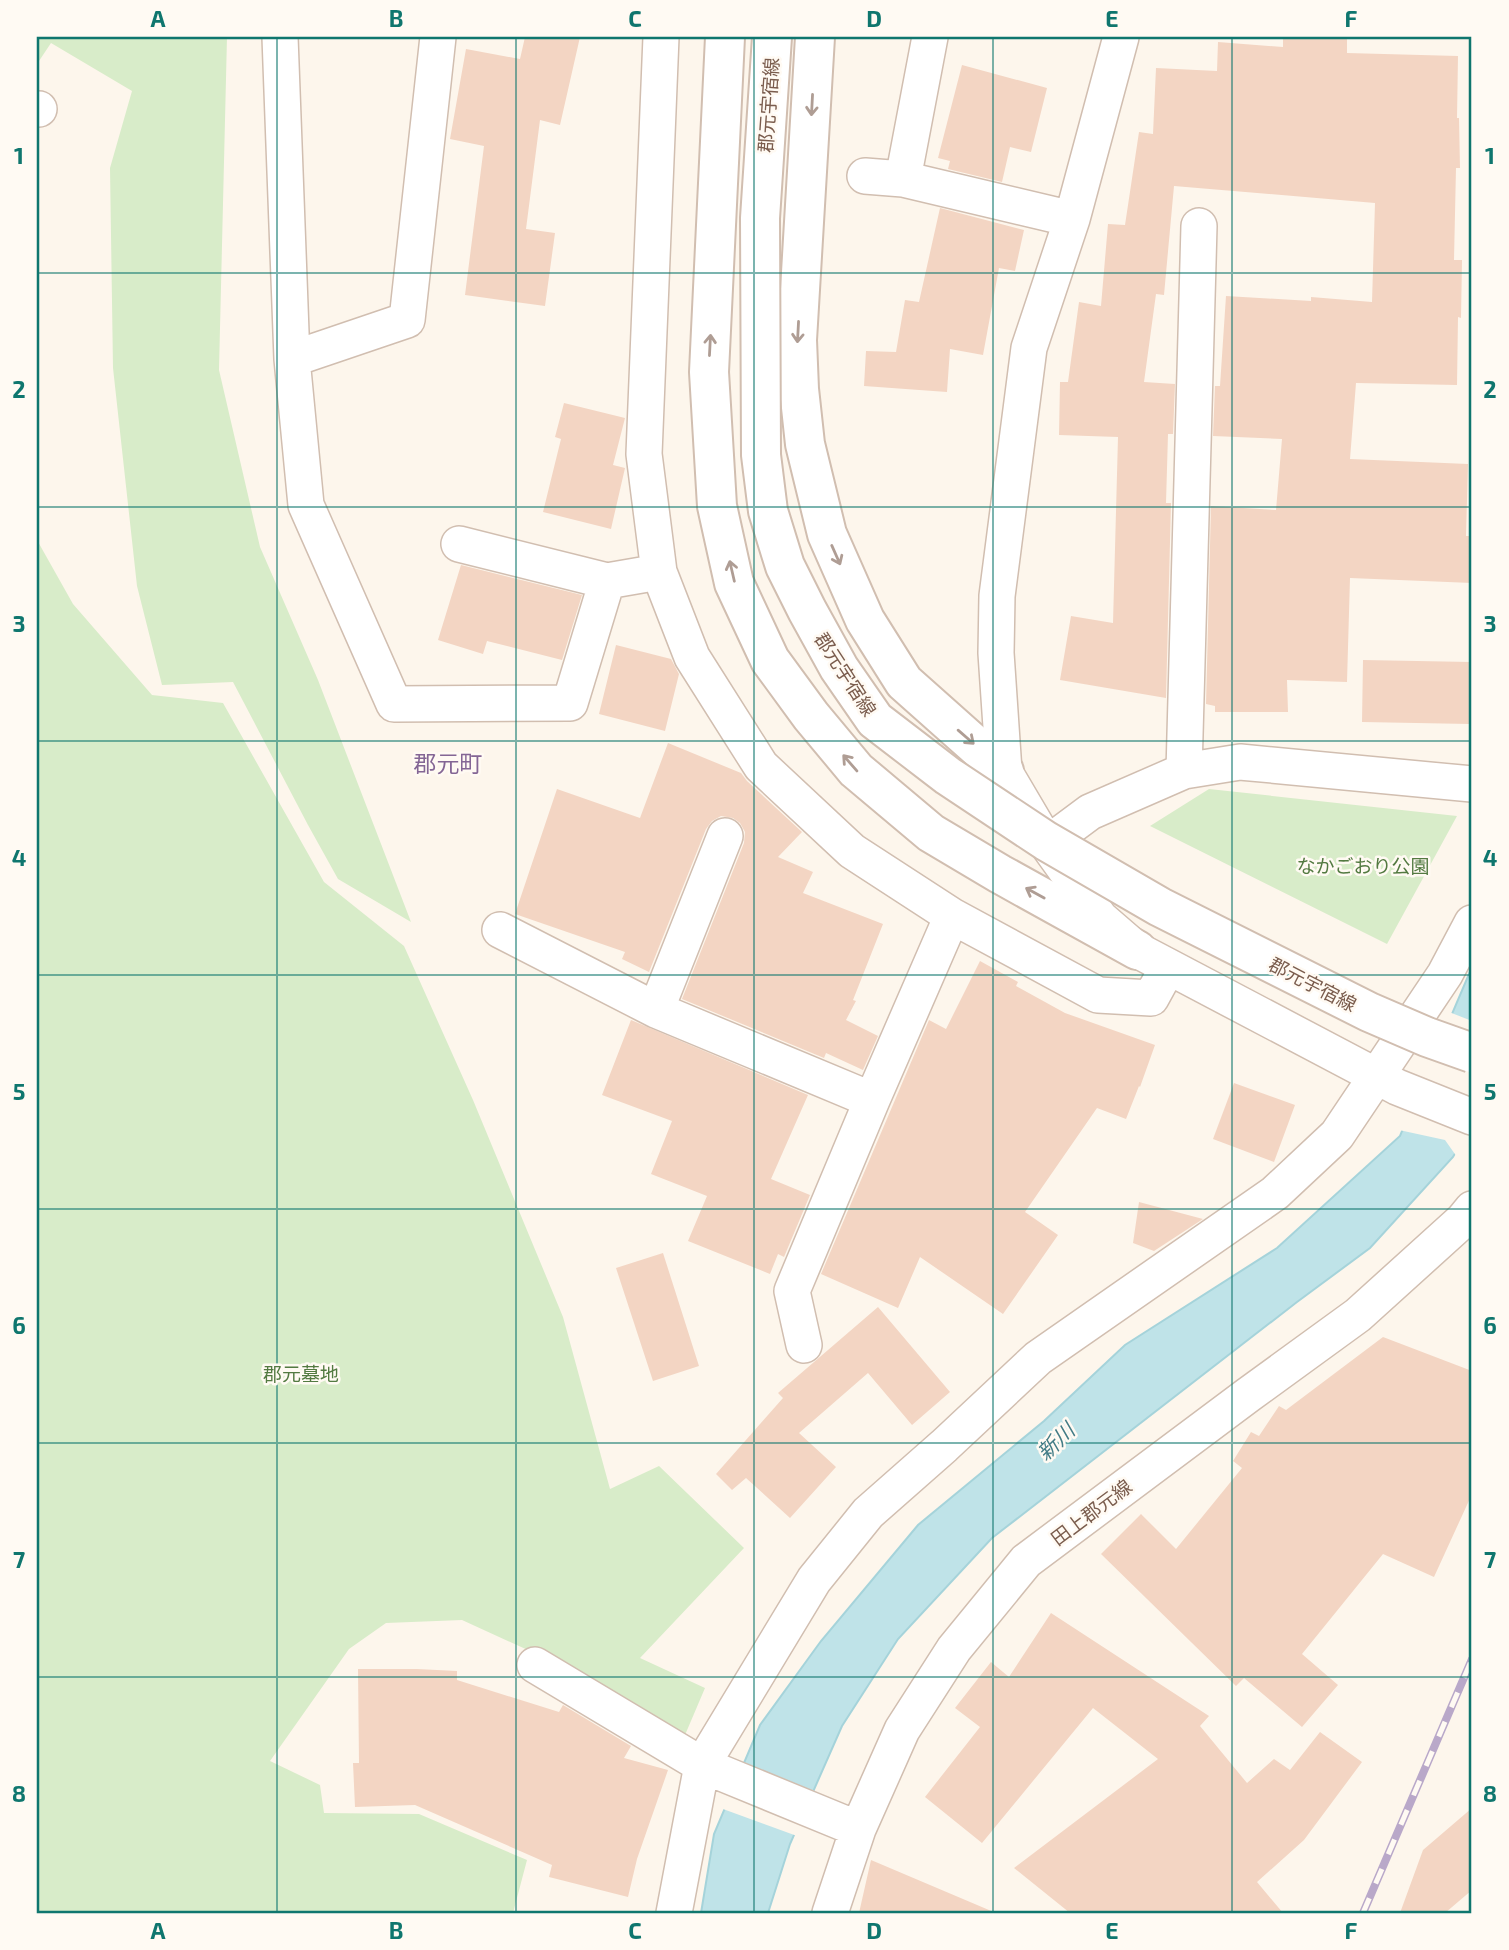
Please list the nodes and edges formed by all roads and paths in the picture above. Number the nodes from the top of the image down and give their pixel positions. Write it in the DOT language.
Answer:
graph roads {
  1 [pos="280,37"];
  2 [pos="438,37"];
  3 [pos="661,37"];
  4 [pos="725,37"];
  5 [pos="772,37"];
  6 [pos="815,37"];
  7 [pos="930,37"];
  8 [pos="1121,37"];
  9 [pos="865,176"];
  10 [pos="903,179"];
  11 [pos="1072,219"];
  12 [pos="1199,226"];
  13 [pos="292,359"];
  14 [pos="458,544"];
  15 [pos="659,572"];
  16 [pos="607,582"];
  17 [pos="1004,771"];
  18 [pos="1184,771"];
  19 [pos="1472,784"];
  20 [pos="725,836"];
  21 [pos="1047,844"];
  22 [pos="951,916"];
  23 [pos="1472,923"];
  24 [pos="500,930"];
  25 [pos="1153,959"];
  26 [pos="656,1010"];
  27 [pos="1472,1053"];
  28 [pos="1388,1082"];
  29 [pos="872,1100"];
  30 [pos="1472,1117"];
  31 [pos="1472,1209"];
  32 [pos="804,1345"];
  33 [pos="534,1665"];
  34 [pos="702,1765"];
  35 [pos="858,1829"];
  36 [pos="674,1913"];
  37 [pos="830,1913"];
  1 -- 13 [label="street"];
  2 -- 13 [label="street"];
  3 -- 15 [label="street"];
  25 -- 4 [label="street, one-way"];
  5 -- 27 [label="street, 郡元宇宿線, bridge"];
  6 -- 17 [label="street, one-way"];
  7 -- 10 [label="street"];
  8 -- 11 [label="street"];
  9 -- 10 [label="street"];
  10 -- 11 [label="street"];
  11 -- 17 [label="street"];
  12 -- 18 [label="street"];
  13 -- 16 [label="street"];
  14 -- 16 [label="street"];
  15 -- 16 [label="street"];
  15 -- 22 [label="street"];
  17 -- 21 [label="street"];
  18 -- 19 [label="street"];
  18 -- 21 [label="street"];
  20 -- 26 [label="street"];
  21 -- 25 [label="street"];
  22 -- 25 [label="street"];
  22 -- 29 [label="street"];
  23 -- 28 [label="street"];
  24 -- 26 [label="street"];
  25 -- 28 [label="street"];
  26 -- 29 [label="street"];
  28 -- 30 [label="street"];
  28 -- 34 [label="street"];
  29 -- 32 [label="street"];
  31 -- 35 [label="street, 田上郡元線"];
  33 -- 34 [label="street"];
  34 -- 35 [label="street"];
  34 -- 36 [label="street"];
  35 -- 37 [label="street, 田上郡元線"];
}
